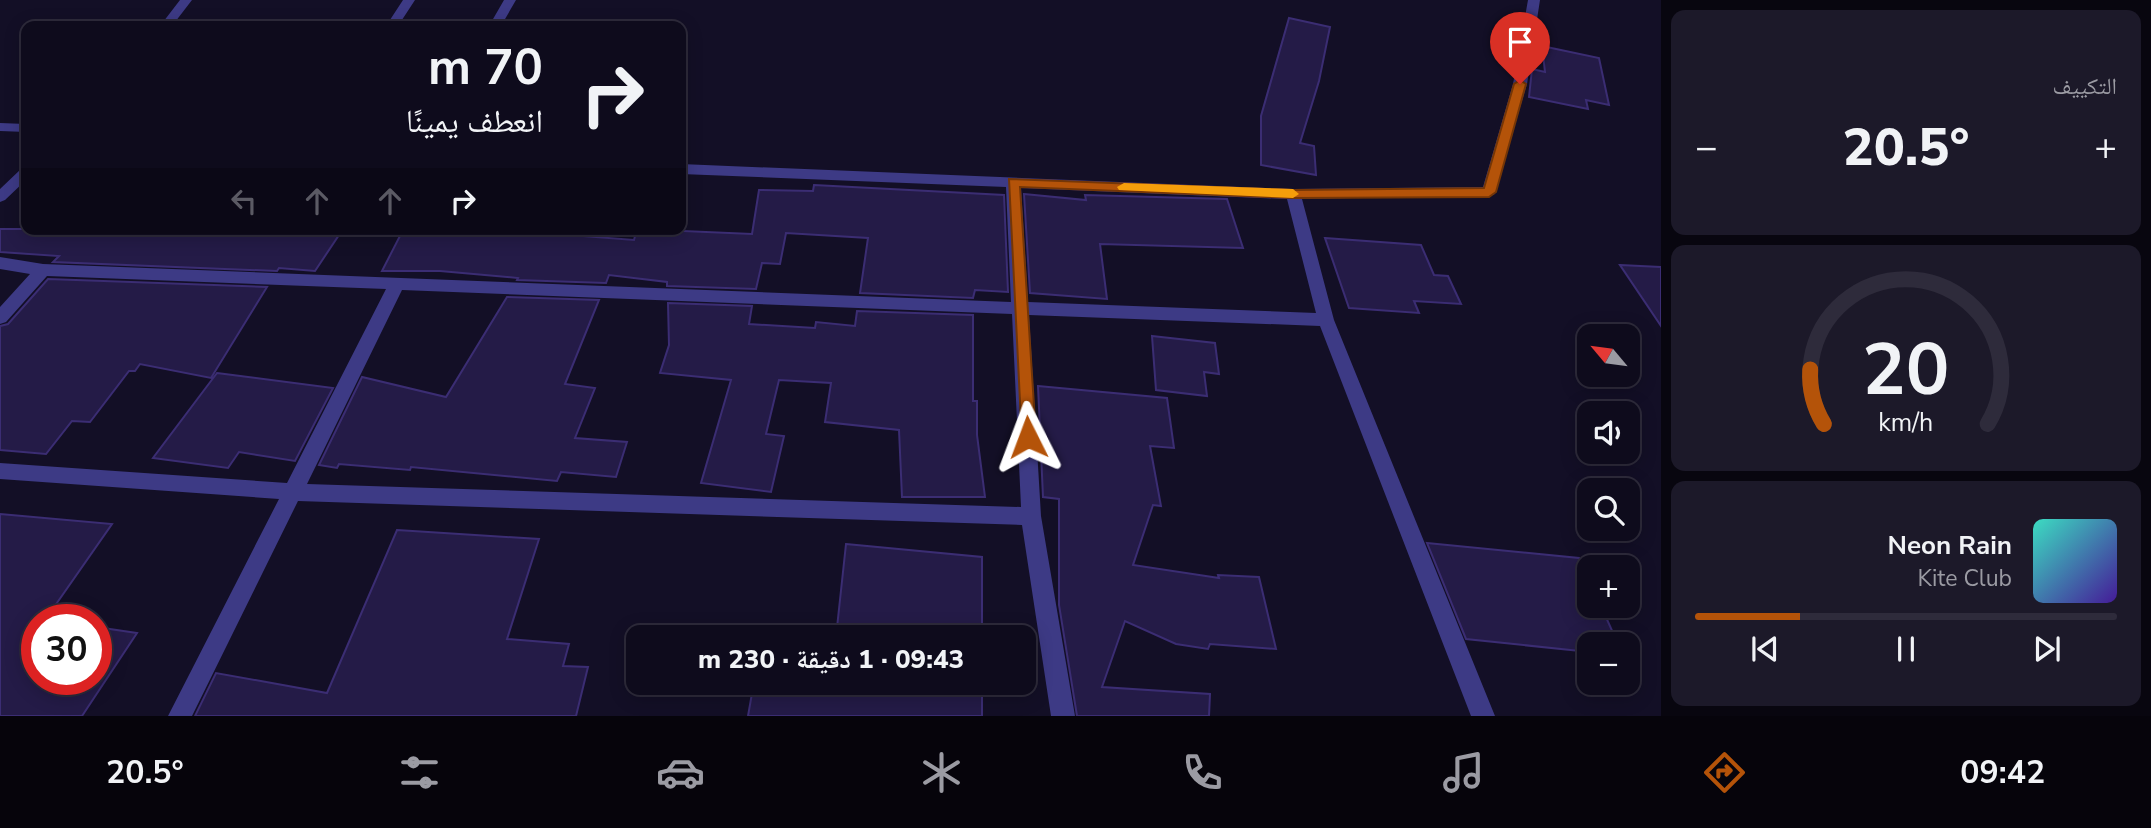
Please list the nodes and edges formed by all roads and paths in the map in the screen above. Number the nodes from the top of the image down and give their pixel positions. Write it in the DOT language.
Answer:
graph roads {
  1 [pos="186,0"];
  2 [pos="409,0"];
  3 [pos="510,0"];
  4 [pos="1534,0"];
  5 [pos="170,21"];
  6 [pos="395,21"];
  7 [pos="498,21"];
  8 [pos="0,127"];
  9 [pos="21,128"];
  10 [pos="686,169"];
  11 [pos="21,177"];
  12 [pos="1013,182"];
  13 [pos="1293,194"];
  14 [pos="0,197"];
  15 [pos="0,263"];
  16 [pos="43,270"];
  17 [pos="398,282"];
  18 [pos="1022,306"];
  19 [pos="0,318"];
  20 [pos="1326,320"];
  21 [pos="0,471"];
  22 [pos="293,492"];
  23 [pos="1031,516"];
  24 [pos="180,716"];
  25 [pos="1063,716"];
  26 [pos="1483,716"];
  1 -- 5 [label="street"];
  2 -- 6 [label="street"];
  3 -- 7 [label="street"];
  4 -- 13 [label="street"];
  8 -- 9 [label="street"];
  10 -- 12 [label="street"];
  11 -- 14 [label="street"];
  12 -- 13 [label="street"];
  12 -- 18 [label="street"];
  13 -- 20 [label="street"];
  15 -- 16 [label="street"];
  16 -- 17 [label="street"];
  16 -- 19 [label="street"];
  17 -- 18 [label="street"];
  17 -- 22 [label="street"];
  18 -- 20 [label="street"];
  18 -- 23 [label="street"];
  20 -- 26 [label="street"];
  21 -- 22 [label="street"];
  22 -- 23 [label="street"];
  22 -- 24 [label="street"];
  23 -- 25 [label="street"];
}
